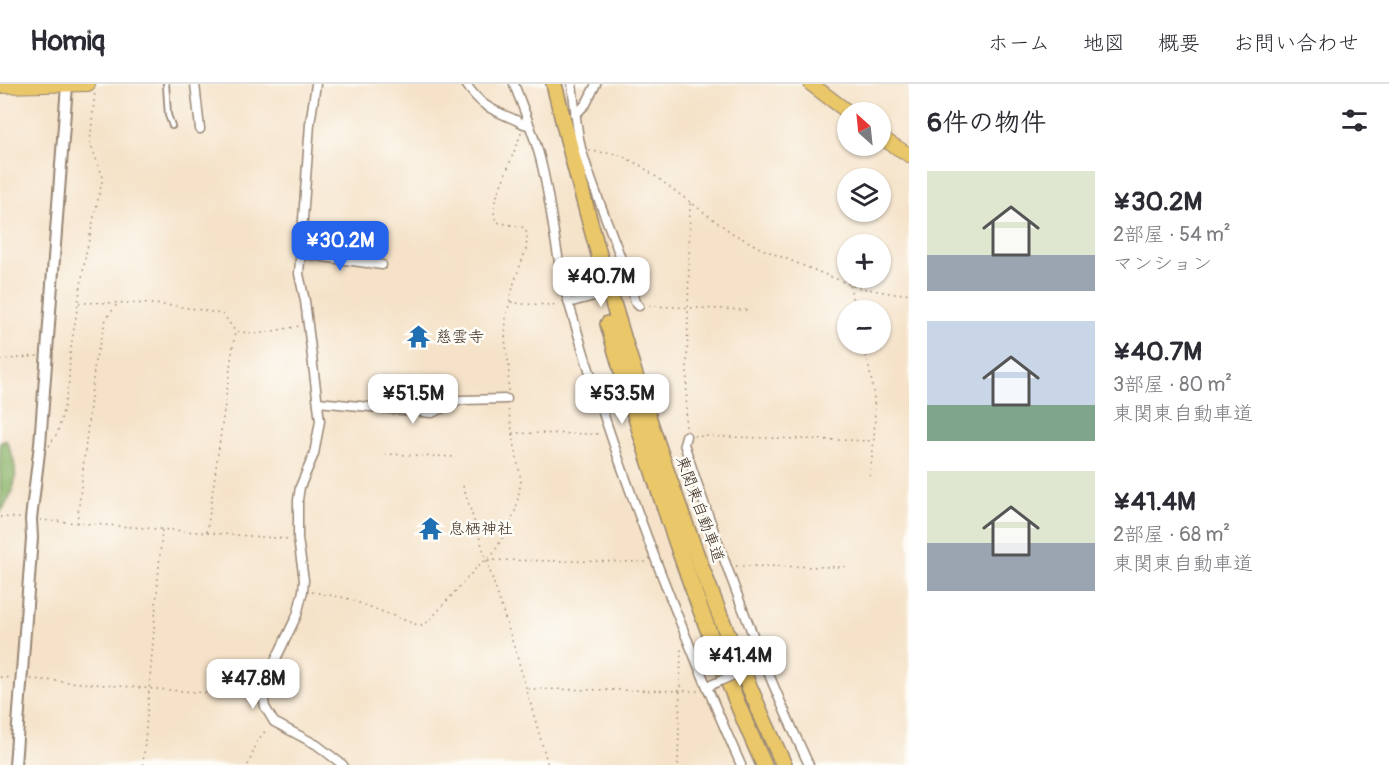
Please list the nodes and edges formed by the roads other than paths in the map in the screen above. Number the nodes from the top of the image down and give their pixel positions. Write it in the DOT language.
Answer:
graph roads {
  1 [pos="166,84"];
  2 [pos="195,84"];
  3 [pos="316,84"];
  4 [pos="466,84"];
  5 [pos="514,84"];
  6 [pos="552,84"];
  7 [pos="572,84"];
  8 [pos="596,84"];
  9 [pos="811,84"];
  10 [pos="67,85"];
  11 [pos="0,86"];
  12 [pos="92,87"];
  13 [pos="837,104"];
  14 [pos="575,115"];
  15 [pos="526,124"];
  16 [pos="172,126"];
  17 [pos="200,129"];
  18 [pos="891,144"];
  19 [pos="909,155"];
  20 [pos="301,254"];
  21 [pos="382,265"];
  22 [pos="627,287"];
  23 [pos="570,303"];
  24 [pos="639,306"];
  25 [pos="507,399"];
  26 [pos="318,402"];
  27 [pos="686,436"];
  28 [pos="761,664"];
  29 [pos="708,686"];
  30 [pos="15,765"];
  31 [pos="343,765"];
  32 [pos="741,765"];
  33 [pos="764,765"];
  34 [pos="784,765"];
  35 [pos="809,765"];
  1 -- 16 [label="lane"];
  2 -- 17 [label="street"];
  3 -- 20 [label="street"];
  4 -- 15 [label="street"];
  5 -- 15 [label="street"];
  6 -- 33 [label="highway, 東関東自動車道"];
  6 -- 34 [label="highway, 東関東自動車道"];
  7 -- 14 [label="street"];
  8 -- 14 [label="street"];
  9 -- 13 [label="main road"];
  10 -- 11 [label="main road"];
  10 -- 12 [label="main road"];
  10 -- 30 [label="street"];
  14 -- 22 [label="street"];
  15 -- 23 [label="street"];
  18 -- 19 [label="main road"];
  20 -- 21 [label="street"];
  20 -- 26 [label="street"];
  22 -- 23 [label="street, bridge"];
  22 -- 24 [label="street"];
  23 -- 29 [label="street"];
  25 -- 26 [label="street"];
  26 -- 31 [label="street"];
  27 -- 28 [label="street"];
  28 -- 29 [label="street, bridge"];
  28 -- 35 [label="street"];
  29 -- 32 [label="street"];
}
